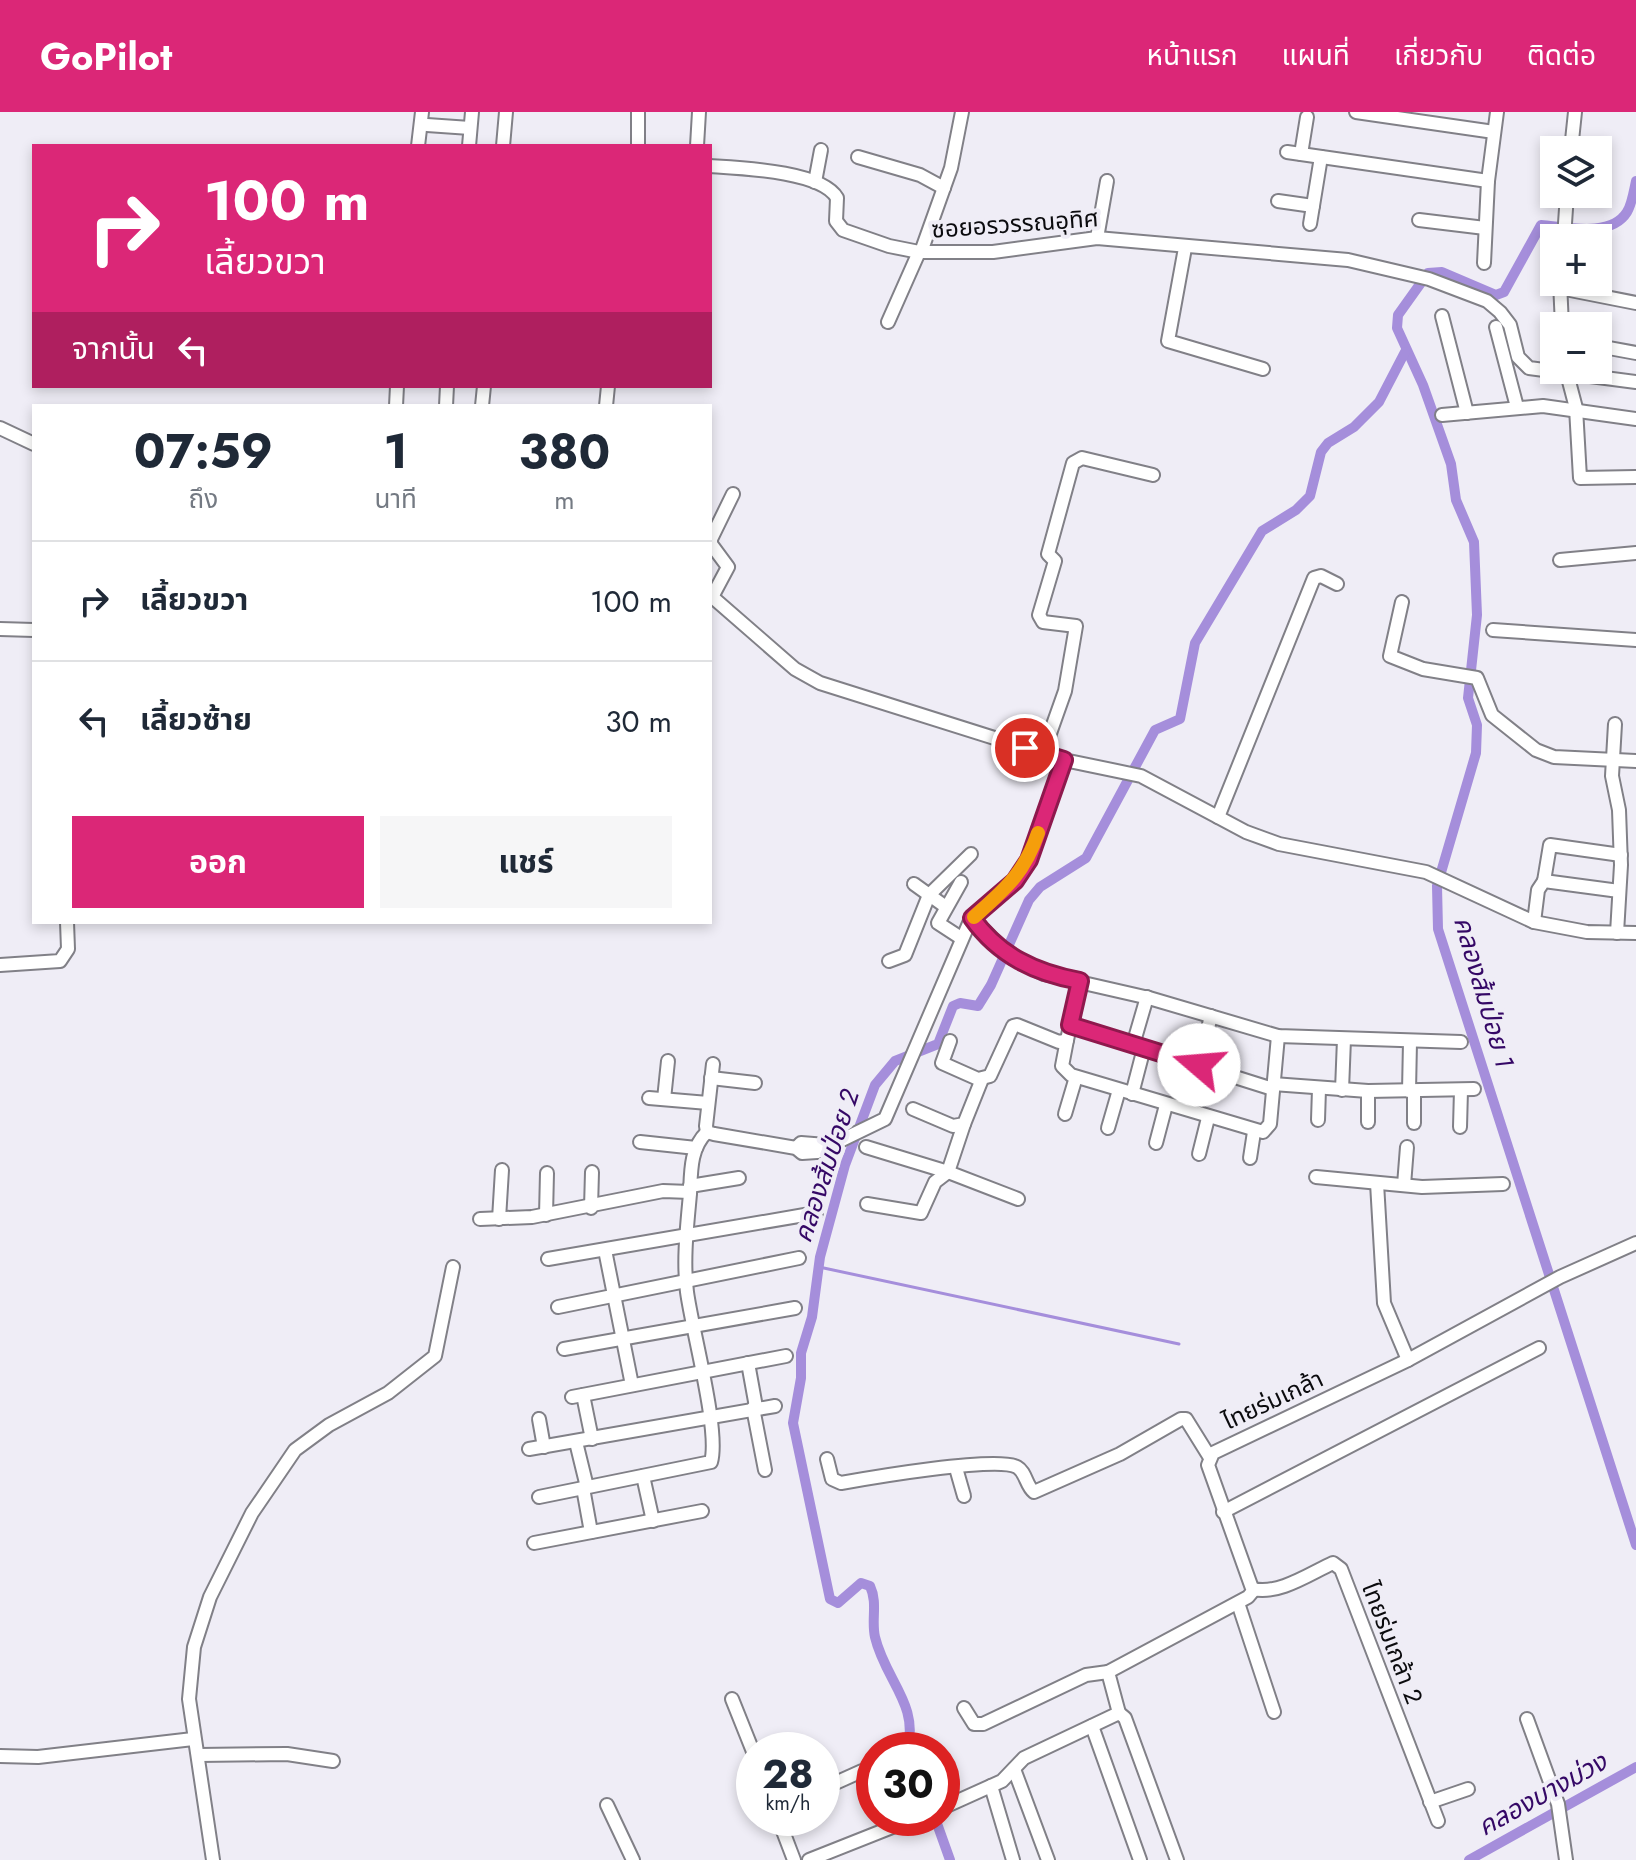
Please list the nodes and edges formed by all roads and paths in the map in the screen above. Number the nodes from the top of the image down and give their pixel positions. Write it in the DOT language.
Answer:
graph roads {
  1 [pos="472,112"];
  2 [pos="506,112"];
  3 [pos="638,112"];
  4 [pos="699,112"];
  5 [pos="962,112"];
  6 [pos="1356,112"];
  7 [pos="1497,112"];
  8 [pos="1575,112"];
  9 [pos="1307,117"];
  10 [pos="424,118"];
  11 [pos="470,128"];
  12 [pos="1494,132"];
  13 [pos="1572,136"];
  14 [pos="418,144"];
  15 [pos="469,144"];
  16 [pos="503,144"];
  17 [pos="638,144"];
  18 [pos="697,144"];
  19 [pos="821,150"];
  20 [pos="858,157"];
  21 [pos="1321,157"];
  22 [pos="712,166"];
  23 [pos="1107,181"];
  24 [pos="1488,181"];
  25 [pos="815,182"];
  26 [pos="944,188"];
  27 [pos="1278,201"];
  28 [pos="1313,206"];
  29 [pos="1419,220"];
  30 [pos="1310,224"];
  31 [pos="1485,228"];
  32 [pos="1097,238"];
  33 [pos="1185,248"];
  34 [pos="920,252"];
  35 [pos="1484,263"];
  36 [pos="1606,296"];
  37 [pos="1636,303"];
  38 [pos="1442,316"];
  39 [pos="888,322"];
  40 [pos="1496,327"];
  41 [pos="1612,349"];
  42 [pos="1636,353"];
  43 [pos="1263,369"];
  44 [pos="1540,371"];
  45 [pos="1612,379"];
  46 [pos="1636,382"];
  47 [pos="1569,384"];
  48 [pos="1517,407"];
  49 [pos="1576,408"];
  50 [pos="1467,413"];
  51 [pos="1442,415"];
  52 [pos="1636,419"];
  53 [pos="0,428"];
  54 [pos="32,443"];
  55 [pos="1153,475"];
  56 [pos="1636,477"];
  57 [pos="733,494"];
  58 [pos="712,537"];
  59 [pos="712,545"];
  60 [pos="1636,553"];
  61 [pos="1560,560"];
  62 [pos="1337,584"];
  63 [pos="712,594"];
  64 [pos="712,597"];
  65 [pos="1402,602"];
  66 [pos="0,629"];
  67 [pos="32,630"];
  68 [pos="1493,630"];
  69 [pos="1636,640"];
  70 [pos="1615,724"];
  71 [pos="1043,753"];
  72 [pos="1064,760"];
  73 [pos="1636,761"];
  74 [pos="1613,762"];
  75 [pos="1218,817"];
  76 [pos="971,854"];
  77 [pos="1621,855"];
  78 [pos="1544,881"];
  79 [pos="961,882"];
  80 [pos="914,884"];
  81 [pos="1619,891"];
  82 [pos="929,895"];
  83 [pos="946,907"];
  84 [pos="972,918"];
  85 [pos="1534,922"];
  86 [pos="67,924"];
  87 [pos="1617,933"];
  88 [pos="1636,933"];
  89 [pos="961,938"];
  90 [pos="889,961"];
  91 [pos="0,965"];
  92 [pos="1080,981"];
  93 [pos="1147,997"];
  94 [pos="1211,1016"];
  95 [pos="1070,1025"];
  96 [pos="1278,1036"];
  97 [pos="1344,1039"];
  98 [pos="1067,1040"];
  99 [pos="950,1041"];
  100 [pos="1410,1042"];
  101 [pos="1461,1042"];
  102 [pos="1139,1046"];
  103 [pos="668,1061"];
  104 [pos="713,1064"];
  105 [pos="1199,1065"];
  106 [pos="1076,1077"];
  107 [pos="711,1078"];
  108 [pos="982,1079"];
  109 [pos="755,1083"];
  110 [pos="1273,1086"];
  111 [pos="1319,1089"];
  112 [pos="1342,1090"];
  113 [pos="1368,1091"];
  114 [pos="1412,1091"];
  115 [pos="1125,1092"];
  116 [pos="649,1098"];
  117 [pos="664,1099"];
  118 [pos="708,1103"];
  119 [pos="1166,1105"];
  120 [pos="913,1109"];
  121 [pos="1065,1114"];
  122 [pos="1208,1118"];
  123 [pos="1318,1120"];
  124 [pos="1368,1122"];
  125 [pos="1414,1123"];
  126 [pos="964,1124"];
  127 [pos="1460,1127"];
  128 [pos="1108,1128"];
  129 [pos="707,1132"];
  130 [pos="1254,1132"];
  131 [pos="640,1142"];
  132 [pos="1156,1143"];
  133 [pos="866,1147"];
  134 [pos="1407,1147"];
  135 [pos="696,1148"];
  136 [pos="1199,1154"];
  137 [pos="1250,1158"];
  138 [pos="502,1170"];
  139 [pos="592,1172"];
  140 [pos="948,1172"];
  141 [pos="547,1173"];
  142 [pos="1316,1177"];
  143 [pos="739,1178"];
  144 [pos="1377,1183"];
  145 [pos="1503,1184"];
  146 [pos="1404,1185"];
  147 [pos="690,1189"];
  148 [pos="1018,1199"];
  149 [pos="867,1204"];
  150 [pos="591,1208"];
  151 [pos="816,1213"];
  152 [pos="546,1215"];
  153 [pos="480,1219"];
  154 [pos="499,1219"];
  155 [pos="687,1235"];
  156 [pos="1636,1243"];
  157 [pos="605,1250"];
  158 [pos="799,1258"];
  159 [pos="548,1259"];
  160 [pos="453,1267"];
  161 [pos="687,1282"];
  162 [pos="614,1295"];
  163 [pos="558,1307"];
  164 [pos="795,1308"];
  165 [pos="693,1326"];
  166 [pos="622,1339"];
  167 [pos="1539,1348"];
  168 [pos="564,1349"];
  169 [pos="786,1356"];
  170 [pos="1408,1360"];
  171 [pos="748,1363"];
  172 [pos="702,1372"];
  173 [pos="632,1385"];
  174 [pos="775,1406"];
  175 [pos="754,1408"];
  176 [pos="707,1416"];
  177 [pos="539,1419"];
  178 [pos="592,1439"];
  179 [pos="576,1442"];
  180 [pos="544,1447"];
  181 [pos="529,1449"];
  182 [pos="1209,1456"];
  183 [pos="827,1459"];
  184 [pos="956,1468"];
  185 [pos="765,1470"];
  186 [pos="643,1476"];
  187 [pos="585,1488"];
  188 [pos="964,1496"];
  189 [pos="539,1497"];
  190 [pos="702,1511"];
  191 [pos="1223,1512"];
  192 [pos="653,1521"];
  193 [pos="591,1532"];
  194 [pos="534,1543"];
  195 [pos="1253,1589"];
  196 [pos="1238,1603"];
  197 [pos="1108,1672"];
  198 [pos="732,1699"];
  199 [pos="964,1708"];
  200 [pos="1274,1712"];
  201 [pos="1119,1713"];
  202 [pos="1527,1719"];
  203 [pos="1092,1726"];
  204 [pos="745,1732"];
  205 [pos="193,1739"];
  206 [pos="199,1755"];
  207 [pos="0,1756"];
  208 [pos="333,1761"];
  209 [pos="1014,1769"];
  210 [pos="991,1786"];
  211 [pos="1468,1789"];
  212 [pos="960,1800"];
  213 [pos="1430,1802"];
  214 [pos="607,1805"];
  215 [pos="1438,1821"];
  216 [pos="785,1836"];
  217 [pos="870,1836"];
  218 [pos="213,1860"];
  219 [pos="633,1860"];
  220 [pos="794,1860"];
  221 [pos="809,1860"];
  222 [pos="1013,1860"];
  223 [pos="1048,1860"];
  224 [pos="1140,1860"];
  225 [pos="1177,1860"];
  226 [pos="1566,1860"];
  1 -- 11 [label="street"];
  2 -- 16 [label="street"];
  3 -- 17 [label="street"];
  4 -- 18 [label="street"];
  5 -- 26 [label="street"];
  6 -- 12 [label="street"];
  7 -- 12 [label="street"];
  8 -- 13 [label="street"];
  9 -- 21 [label="street"];
  10 -- 11 [label="street"];
  10 -- 14 [label="street"];
  11 -- 15 [label="street"];
  12 -- 24 [label="street"];
  19 -- 25 [label="street"];
  20 -- 26 [label="street"];
  21 -- 24 [label="street"];
  21 -- 28 [label="street"];
  22 -- 25 [label="street"];
  23 -- 32 [label="street"];
  24 -- 31 [label="street"];
  25 -- 34 [label="street, ซอยอรวรรณอุทิศ"];
  26 -- 34 [label="street"];
  27 -- 28 [label="street"];
  28 -- 30 [label="street"];
  29 -- 31 [label="street"];
  31 -- 35 [label="street"];
  32 -- 33 [label="street, ซอยอรวรรณอุทิศ"];
  32 -- 34 [label="street, ซอยอรวรรณอุทิศ"];
  33 -- 43 [label="street"];
  33 -- 44 [label="street, ซอยอรวรรณอุทิศ"];
  34 -- 39 [label="street"];
  36 -- 37 [label="street"];
  38 -- 50 [label="street"];
  40 -- 48 [label="street"];
  41 -- 42 [label="street"];
  45 -- 46 [label="street"];
  47 -- 49 [label="street"];
  48 -- 49 [label="street"];
  48 -- 50 [label="street"];
  49 -- 52 [label="street"];
  49 -- 56 [label="street"];
  50 -- 51 [label="street"];
  53 -- 54 [label="street"];
  55 -- 71 [label="street"];
  57 -- 58 [label="street"];
  59 -- 63 [label="street"];
  60 -- 61 [label="street"];
  62 -- 75 [label="street"];
  64 -- 71 [label="street"];
  65 -- 74 [label="street"];
  66 -- 67 [label="street"];
  68 -- 69 [label="street"];
  70 -- 74 [label="street"];
  71 -- 72 [label="street"];
  72 -- 75 [label="street"];
  72 -- 84 [label="street"];
  73 -- 74 [label="street"];
  74 -- 77 [label="street"];
  75 -- 85 [label="street"];
  76 -- 82 [label="street"];
  77 -- 78 [label="street"];
  77 -- 81 [label="street"];
  78 -- 81 [label="street"];
  78 -- 85 [label="street"];
  79 -- 83 [label="street"];
  80 -- 82 [label="street"];
  81 -- 87 [label="street"];
  82 -- 83 [label="street"];
  82 -- 90 [label="street"];
  83 -- 89 [label="street"];
  84 -- 89 [label="street"];
  84 -- 92 [label="street"];
  85 -- 87 [label="street"];
  86 -- 91 [label="street"];
  87 -- 88 [label="street"];
  89 -- 129 [label="street"];
  92 -- 93 [label="street"];
  92 -- 95 [label="street"];
  93 -- 94 [label="street"];
  93 -- 102 [label="street"];
  94 -- 96 [label="street"];
  94 -- 105 [label="street"];
  95 -- 98 [label="street"];
  95 -- 102 [label="street"];
  96 -- 97 [label="street"];
  96 -- 110 [label="street"];
  97 -- 100 [label="street"];
  97 -- 112 [label="street"];
  98 -- 106 [label="street"];
  98 -- 108 [label="street"];
  99 -- 108 [label="street"];
  100 -- 101 [label="street"];
  100 -- 114 [label="street"];
  102 -- 105 [label="street"];
  102 -- 115 [label="street"];
  103 -- 117 [label="street"];
  104 -- 107 [label="street"];
  105 -- 110 [label="street"];
  106 -- 115 [label="street"];
  106 -- 121 [label="street"];
  107 -- 109 [label="street"];
  107 -- 118 [label="street"];
  108 -- 126 [label="street"];
  110 -- 111 [label="street"];
  110 -- 130 [label="street"];
  111 -- 112 [label="street"];
  111 -- 123 [label="street"];
  112 -- 113 [label="street"];
  113 -- 114 [label="street"];
  113 -- 124 [label="street"];
  114 -- 125 [label="street"];
  114 -- 127 [label="street"];
  115 -- 119 [label="street"];
  115 -- 128 [label="street"];
  116 -- 117 [label="street"];
  117 -- 118 [label="street"];
  118 -- 129 [label="street"];
  119 -- 122 [label="street"];
  119 -- 132 [label="street"];
  120 -- 126 [label="street"];
  122 -- 130 [label="street"];
  122 -- 136 [label="street"];
  126 -- 140 [label="street"];
  129 -- 135 [label="street"];
  130 -- 137 [label="street"];
  131 -- 135 [label="street"];
  133 -- 140 [label="street"];
  134 -- 146 [label="street"];
  135 -- 147 [label="street"];
  138 -- 154 [label="street"];
  139 -- 150 [label="street"];
  140 -- 148 [label="street"];
  140 -- 149 [label="street"];
  141 -- 152 [label="street"];
  142 -- 144 [label="street"];
  143 -- 147 [label="street"];
  144 -- 146 [label="street"];
  144 -- 170 [label="street"];
  145 -- 146 [label="street"];
  147 -- 150 [label="street"];
  147 -- 155 [label="street"];
  150 -- 152 [label="street"];
  151 -- 155 [label="street"];
  152 -- 154 [label="street"];
  153 -- 154 [label="street"];
  155 -- 157 [label="street"];
  155 -- 161 [label="street"];
  156 -- 170 [label="street, ไทยร่มเกล้า"];
  157 -- 159 [label="street"];
  157 -- 162 [label="street"];
  158 -- 161 [label="street"];
  160 -- 205 [label="street"];
  161 -- 162 [label="street"];
  161 -- 165 [label="street"];
  162 -- 163 [label="street"];
  162 -- 166 [label="street"];
  164 -- 165 [label="street"];
  165 -- 166 [label="street"];
  165 -- 172 [label="street"];
  166 -- 168 [label="street"];
  166 -- 173 [label="street"];
  167 -- 191 [label="street"];
  169 -- 171 [label="street"];
  170 -- 182 [label="street, ไทยร่มเกล้า"];
  171 -- 172 [label="street"];
  171 -- 175 [label="street"];
  172 -- 173 [label="street"];
  172 -- 176 [label="street"];
  173 -- 178 [label="street"];
  174 -- 175 [label="street"];
  175 -- 176 [label="street"];
  175 -- 185 [label="street"];
  176 -- 178 [label="street"];
  176 -- 186 [label="street"];
  177 -- 180 [label="street"];
  178 -- 179 [label="street"];
  179 -- 180 [label="street"];
  179 -- 187 [label="street"];
  180 -- 181 [label="street"];
  182 -- 184 [label="street"];
  182 -- 191 [label="street, ไทยร่มเกล้า"];
  183 -- 184 [label="street"];
  184 -- 188 [label="street"];
  186 -- 187 [label="street"];
  186 -- 192 [label="street"];
  187 -- 189 [label="street"];
  187 -- 193 [label="street"];
  190 -- 192 [label="street"];
  191 -- 195 [label="street, ไทยร่มเกล้า"];
  192 -- 193 [label="street"];
  193 -- 194 [label="street"];
  195 -- 196 [label="street"];
  195 -- 213 [label="street, ไทยร่มเกล้า 2"];
  196 -- 197 [label="street"];
  196 -- 200 [label="street"];
  197 -- 199 [label="street"];
  197 -- 201 [label="street"];
  198 -- 204 [label="street"];
  201 -- 203 [label="street"];
  201 -- 225 [label="street"];
  202 -- 226 [label="street"];
  203 -- 209 [label="street"];
  203 -- 224 [label="street"];
  205 -- 206 [label="street"];
  205 -- 207 [label="street"];
  206 -- 208 [label="street"];
  206 -- 218 [label="street"];
  209 -- 210 [label="street"];
  209 -- 223 [label="street"];
  210 -- 212 [label="street"];
  210 -- 222 [label="street"];
  211 -- 213 [label="street"];
  213 -- 215 [label="street, ไทยร่มเกล้า 2"];
  214 -- 219 [label="street"];
  216 -- 220 [label="street"];
  217 -- 221 [label="street"];
}
